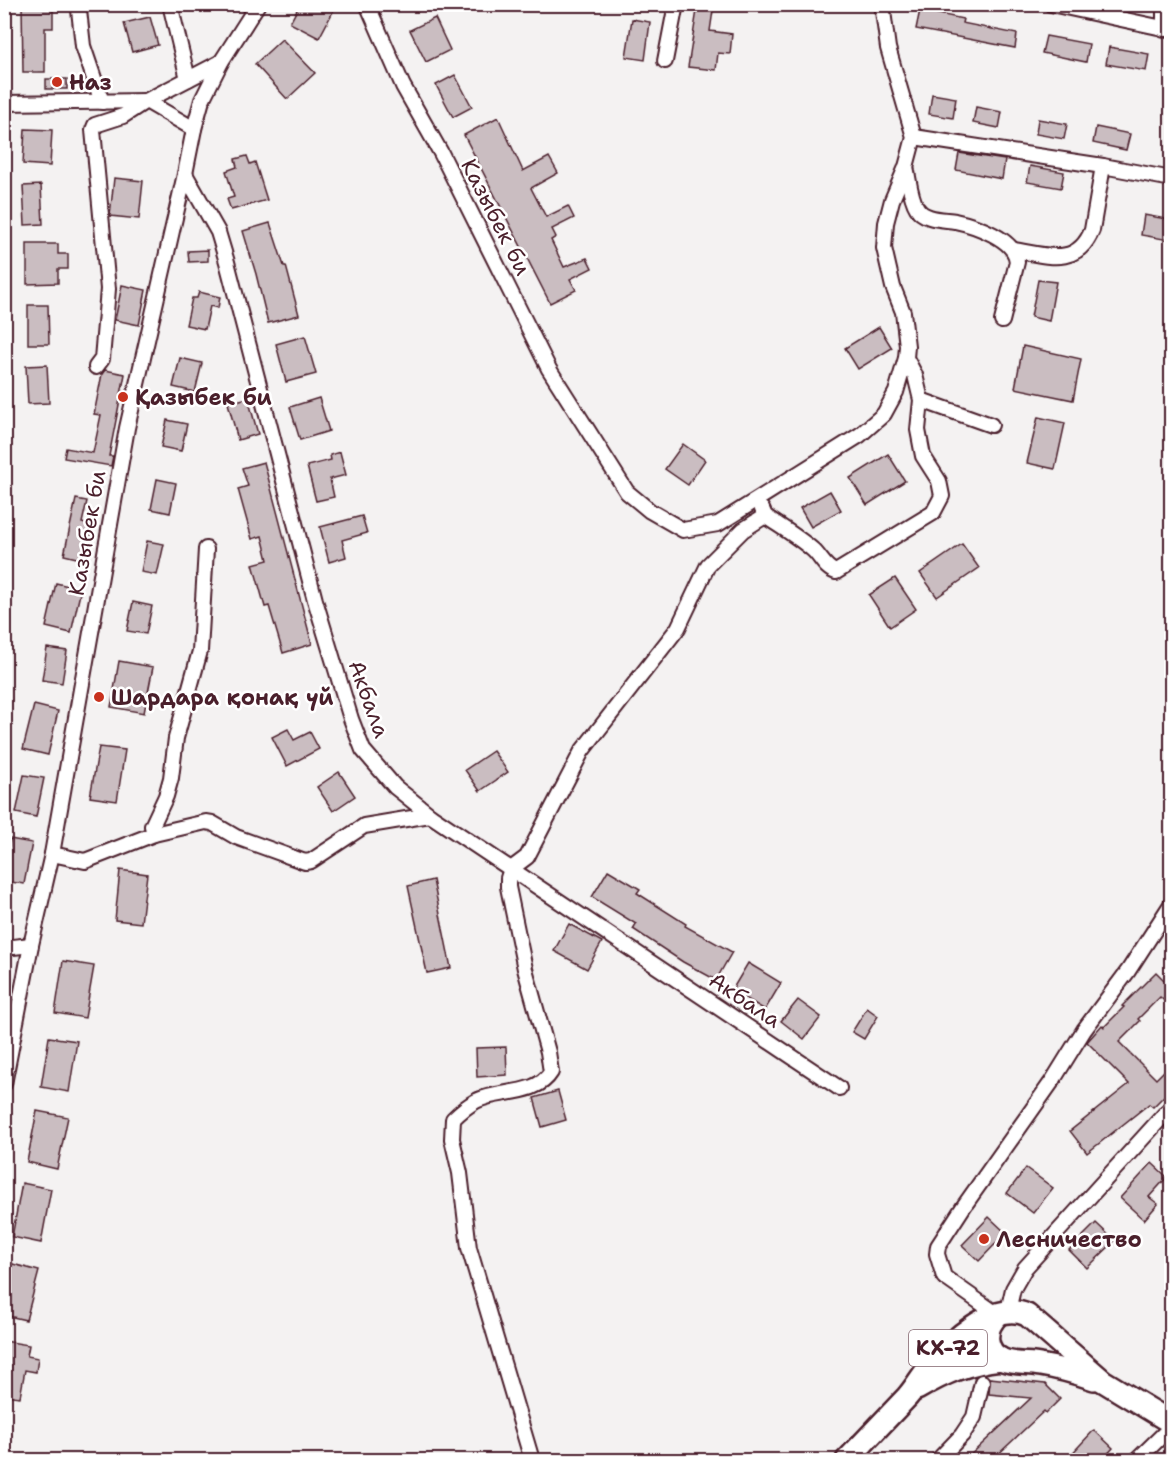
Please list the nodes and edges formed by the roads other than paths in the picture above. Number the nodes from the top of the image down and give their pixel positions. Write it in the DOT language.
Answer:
graph roads {
  1 [pos="170,4"];
  2 [pos="258,4"];
  3 [pos="367,4"];
  4 [pos="676,4"];
  5 [pos="882,4"];
  6 [pos="1051,4"];
  7 [pos="1164,4"];
  8 [pos="79,10"];
  9 [pos="1168,29"];
  10 [pos="665,61"];
  11 [pos="221,62"];
  12 [pos="188,79"];
  13 [pos="146,101"];
  14 [pos="102,102"];
  15 [pos="4,103"];
  16 [pos="194,129"];
  17 [pos="914,137"];
  18 [pos="1102,166"];
  19 [pos="906,167"];
  20 [pos="185,174"];
  21 [pos="1172,179"];
  22 [pos="1014,250"];
  23 [pos="1002,321"];
  24 [pos="906,358"];
  25 [pos="96,367"];
  26 [pos="921,400"];
  27 [pos="991,425"];
  28 [pos="757,499"];
  29 [pos="765,516"];
  30 [pos="206,549"];
  31 [pos="429,815"];
  32 [pos="154,834"];
  33 [pos="52,854"];
  34 [pos="511,869"];
  35 [pos="1172,903"];
  36 [pos="32,945"];
  37 [pos="4,948"];
  38 [pos="4,1084"];
  39 [pos="839,1088"];
  40 [pos="1172,1106"];
  41 [pos="1003,1313"];
  42 [pos="1034,1322"];
  43 [pos="1009,1360"];
  44 [pos="1103,1381"];
  45 [pos="982,1382"];
  46 [pos="909,1394"];
  47 [pos="1172,1424"];
  48 [pos="853,1458"];
  49 [pos="532,1461"];
  50 [pos="938,1461"];
  51 [pos="1137,1461"];
  1 -- 12 [label="street"];
  2 -- 11 [label="street, Казыбек би"];
  3 -- 28 [label="street, Казыбек би"];
  4 -- 10 [label="street"];
  5 -- 17 [label="street"];
  6 -- 9 [label="street"];
  7 -- 9 [label="street"];
  8 -- 14 [label="street"];
  11 -- 12 [label="street"];
  11 -- 16 [label="street, Казыбек би"];
  12 -- 13 [label="street"];
  13 -- 14 [label="street"];
  13 -- 16 [label="street"];
  13 -- 25 [label="street"];
  14 -- 15 [label="street"];
  16 -- 20 [label="street, Казыбек би"];
  17 -- 18 [label="street"];
  17 -- 19 [label="street"];
  18 -- 21 [label="street"];
  18 -- 22 [label="street"];
  19 -- 22 [label="street"];
  19 -- 24 [label="street"];
  20 -- 31 [label="street, Акбала"];
  20 -- 33 [label="street, Казыбек би"];
  22 -- 23 [label="street"];
  24 -- 26 [label="street"];
  24 -- 28 [label="street, Казыбек би"];
  26 -- 27 [label="street"];
  26 -- 29 [label="street"];
  28 -- 29 [label="street"];
  29 -- 34 [label="street"];
  30 -- 32 [label="street"];
  31 -- 32 [label="street"];
  31 -- 34 [label="street, Акбала"];
  32 -- 33 [label="street"];
  33 -- 36 [label="street, Казыбек би"];
  34 -- 39 [label="street, Акбала"];
  34 -- 49 [label="street"];
  35 -- 41 [label="street"];
  36 -- 37 [label="street"];
  36 -- 38 [label="street, Казыбек би"];
  40 -- 41 [label="street"];
  41 -- 42 [label="main road, КХ-72"];
  41 -- 43 [label="main road, КХ-72"];
  41 -- 46 [label="main road, КХ-72"];
  42 -- 43 [label="main road, КХ-72"];
  42 -- 44 [label="main road, КХ-72"];
  43 -- 44 [label="main road, КХ-72"];
  43 -- 46 [label="main road, КХ-72"];
  44 -- 47 [label="main road, КХ-72"];
  45 -- 50 [label="street"];
  46 -- 48 [label="main road, КХ-72"];
  47 -- 51 [label="street"];
}
